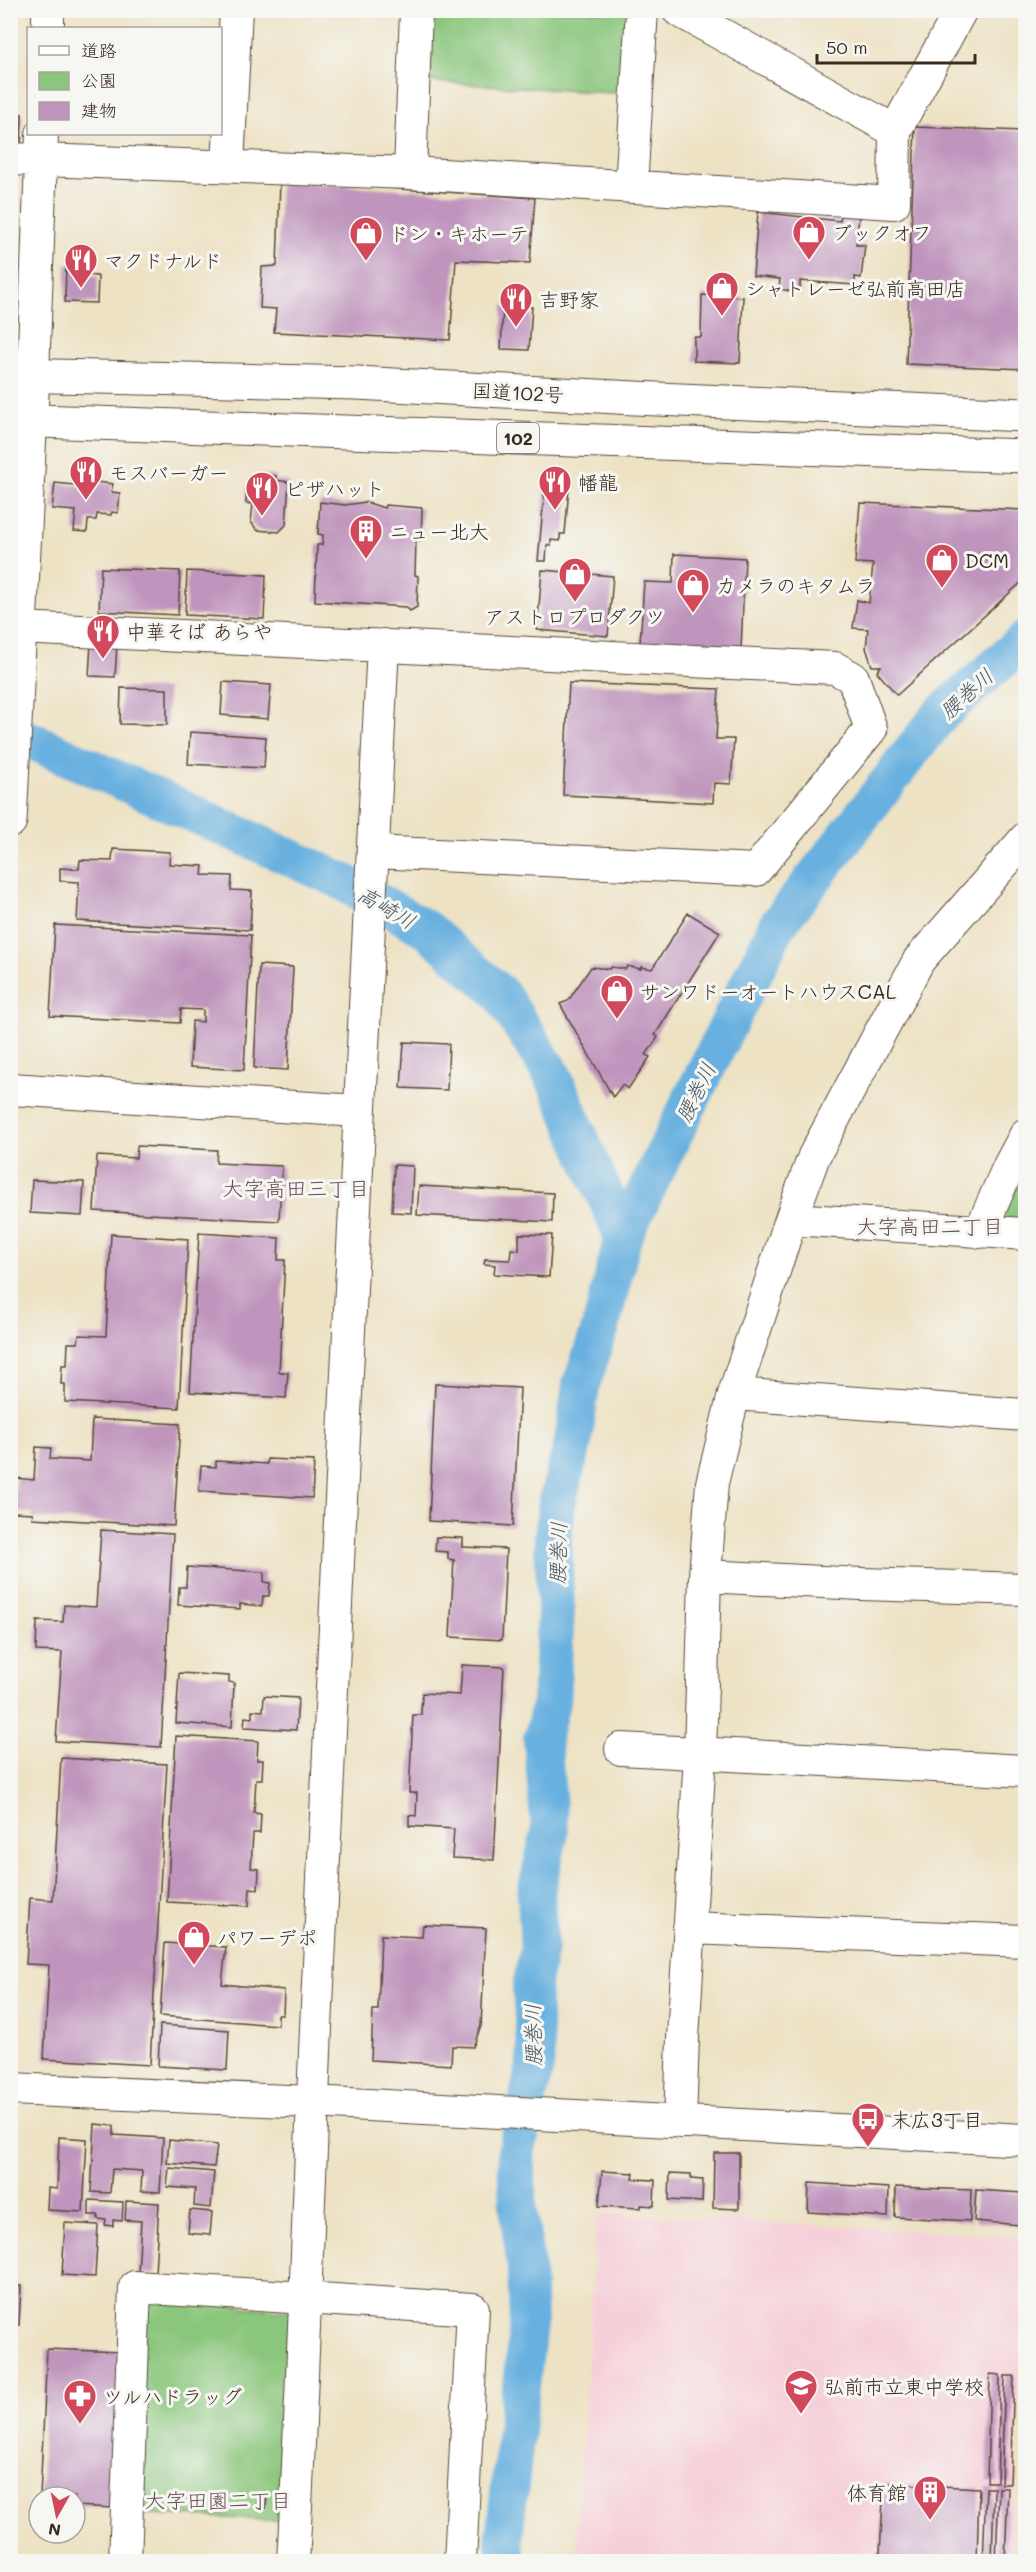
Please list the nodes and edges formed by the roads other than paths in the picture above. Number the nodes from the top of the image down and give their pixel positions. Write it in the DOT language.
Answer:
graph roads {
  1 [pos="48,10"];
  2 [pos="236,10"];
  3 [pos="416,10"];
  4 [pos="642,10"];
  5 [pos="678,10"];
  6 [pos="961,10"];
  7 [pos="48,27"];
  8 [pos="895,131"];
  9 [pos="42,147"];
  10 [pos="10,159"];
  11 [pos="228,165"];
  12 [pos="410,173"];
  13 [pos="631,187"];
  14 [pos="22,375"];
  15 [pos="1026,415"];
  16 [pos="20,420"];
  17 [pos="1026,456"];
  18 [pos="20,628"];
  19 [pos="383,645"];
  20 [pos="10,821"];
  21 [pos="1026,838"];
  22 [pos="372,862"];
  23 [pos="10,1089"];
  24 [pos="359,1111"];
  25 [pos="1026,1134"];
  26 [pos="790,1219"];
  27 [pos="981,1232"];
  28 [pos="1026,1234"];
  29 [pos="734,1394"];
  30 [pos="1026,1415"];
  31 [pos="705,1576"];
  32 [pos="1026,1588"];
  33 [pos="621,1749"];
  34 [pos="700,1755"];
  35 [pos="1026,1771"];
  36 [pos="689,1928"];
  37 [pos="1026,1941"];
  38 [pos="10,2089"];
  39 [pos="312,2102"];
  40 [pos="681,2122"];
  41 [pos="1026,2140"];
  42 [pos="307,2297"];
  43 [pos="125,2562"];
  44 [pos="293,2562"];
  45 [pos="460,2562"];
  1 -- 7 [label="street"];
  2 -- 11 [label="street"];
  3 -- 12 [label="street"];
  4 -- 13 [label="street"];
  5 -- 8 [label="street"];
  6 -- 8 [label="street"];
  8 -- 13 [label="street"];
  9 -- 10 [label="street"];
  9 -- 11 [label="street"];
  9 -- 14 [label="street"];
  11 -- 12 [label="street"];
  12 -- 13 [label="street"];
  14 -- 15 [label="main road, 国道102号"];
  14 -- 16 [label="main road"];
  16 -- 17 [label="main road, 102"];
  16 -- 18 [label="main road"];
  18 -- 19 [label="street"];
  18 -- 20 [label="main road"];
  19 -- 22 [label="street"];
  19 -- 22 [label="street"];
  21 -- 26 [label="street"];
  22 -- 24 [label="street"];
  23 -- 24 [label="street"];
  24 -- 39 [label="street"];
  25 -- 27 [label="street"];
  26 -- 27 [label="street"];
  26 -- 29 [label="street"];
  27 -- 28 [label="street"];
  29 -- 30 [label="street"];
  29 -- 31 [label="street"];
  31 -- 32 [label="street"];
  31 -- 34 [label="street"];
  33 -- 34 [label="street"];
  34 -- 35 [label="street"];
  34 -- 36 [label="street"];
  36 -- 37 [label="street"];
  36 -- 40 [label="street"];
  38 -- 39 [label="street"];
  39 -- 40 [label="street"];
  39 -- 42 [label="street"];
  40 -- 41 [label="street"];
  42 -- 43 [label="street"];
  42 -- 44 [label="street"];
  42 -- 45 [label="street"];
}
